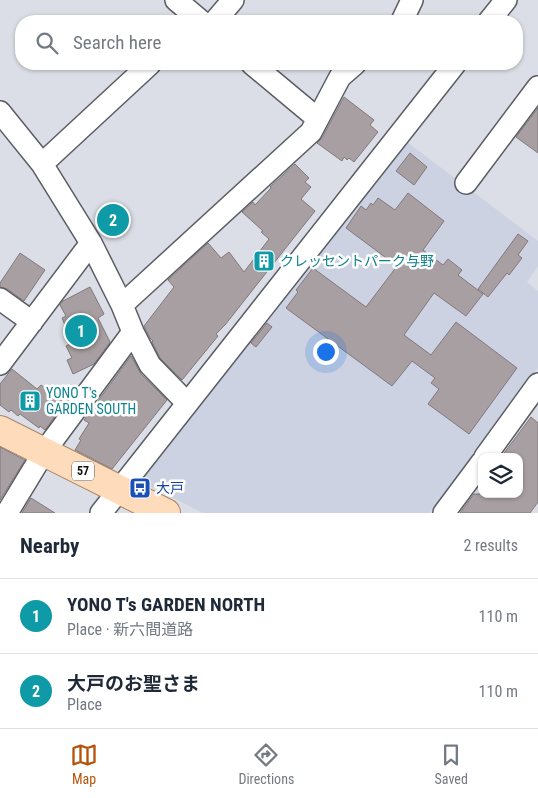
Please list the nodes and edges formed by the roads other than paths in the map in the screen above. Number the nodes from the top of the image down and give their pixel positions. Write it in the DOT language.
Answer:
graph roads {
  1 [pos="176,0"];
  2 [pos="233,0"];
  3 [pos="412,0"];
  4 [pos="506,0"];
  5 [pos="195,15"];
  6 [pos="211,15"];
  7 [pos="405,15"];
  8 [pos="494,15"];
  9 [pos="144,70"];
  10 [pos="259,70"];
  11 [pos="348,70"];
  12 [pos="450,70"];
  13 [pos="538,87"];
  14 [pos="0,112"];
  15 [pos="318,119"];
  16 [pos="42,164"];
  17 [pos="466,183"];
  18 [pos="91,243"];
  19 [pos="0,299"];
  20 [pos="122,305"];
  21 [pos="32,322"];
  22 [pos="132,332"];
  23 [pos="0,364"];
  24 [pos="536,392"];
  25 [pos="187,403"];
  26 [pos="0,430"];
  27 [pos="44,452"];
  28 [pos="488,453"];
  29 [pos="478,467"];
  30 [pos="120,490"];
  31 [pos="7,513"];
  32 [pos="101,513"];
  33 [pos="166,513"];
  34 [pos="444,513"];
  1 -- 5 [label="street"];
  2 -- 6 [label="street"];
  3 -- 7 [label="street"];
  4 -- 8 [label="street"];
  9 -- 16 [label="street"];
  10 -- 15 [label="street"];
  11 -- 15 [label="street"];
  12 -- 25 [label="street"];
  13 -- 17 [label="street"];
  14 -- 16 [label="street"];
  15 -- 20 [label="street"];
  16 -- 18 [label="street"];
  18 -- 20 [label="street"];
  18 -- 21 [label="street"];
  19 -- 21 [label="street"];
  20 -- 22 [label="street"];
  21 -- 23 [label="street"];
  22 -- 25 [label="street"];
  22 -- 27 [label="street"];
  24 -- 28 [label="street"];
  25 -- 30 [label="street"];
  26 -- 27 [label="main road, 57"];
  27 -- 30 [label="main road, 57"];
  27 -- 31 [label="street"];
  29 -- 34 [label="street"];
  30 -- 32 [label="street"];
  30 -- 33 [label="main road, 57"];
}
